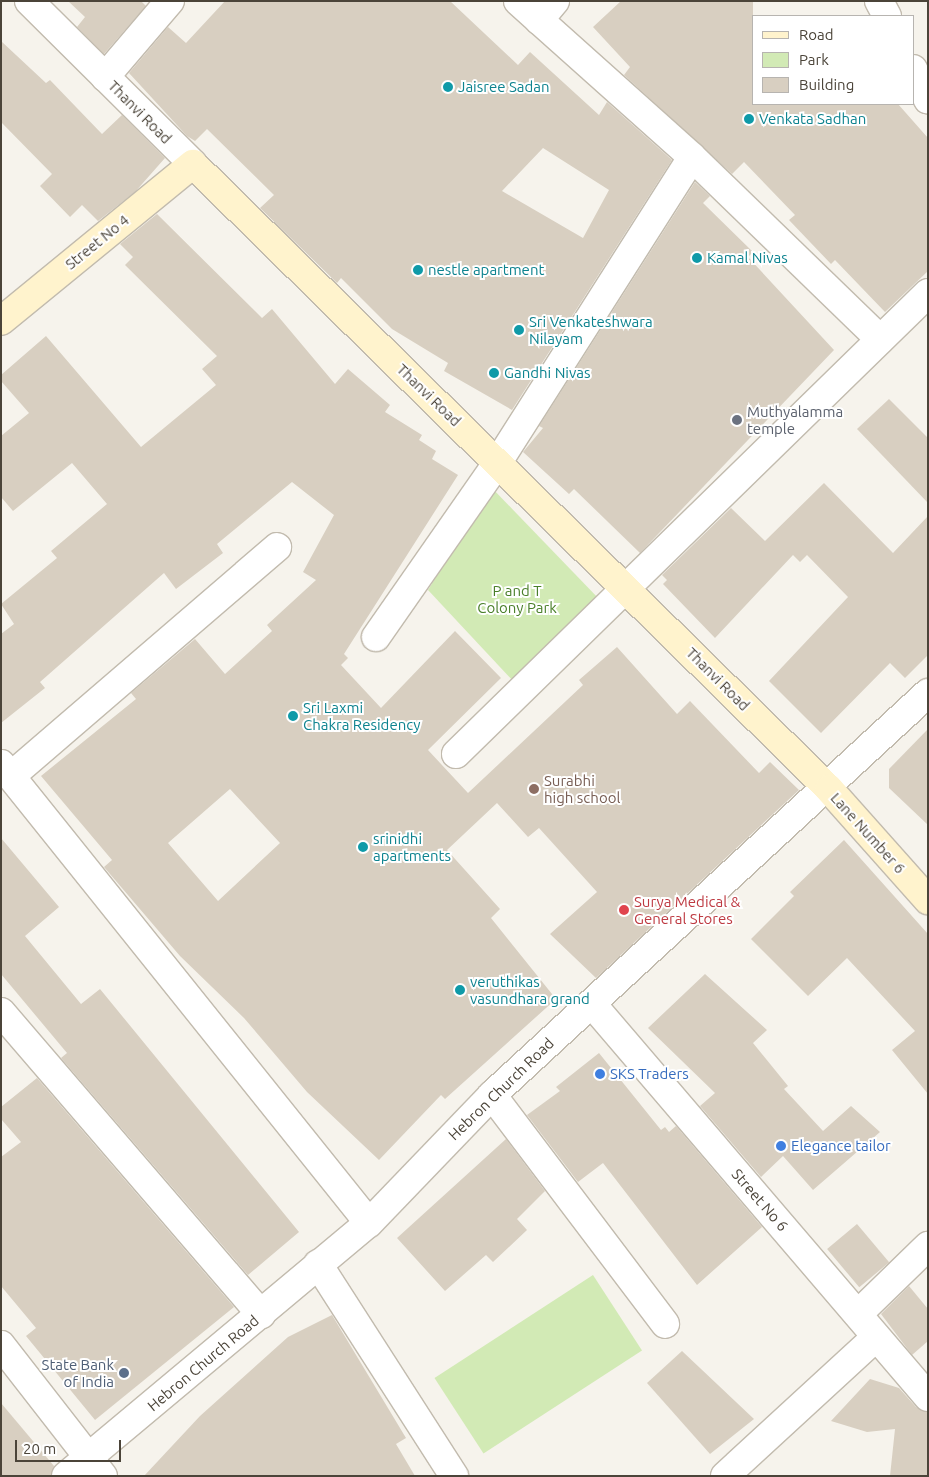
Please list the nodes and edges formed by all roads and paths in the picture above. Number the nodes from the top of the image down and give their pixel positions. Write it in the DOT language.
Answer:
graph roads {
  1 [pos="29,1"];
  2 [pos="170,1"];
  3 [pos="518,1"];
  4 [pos="880,1"];
  5 [pos="547,11"];
  6 [pos="887,15"];
  7 [pos="914,72"];
  8 [pos="105,77"];
  9 [pos="928,100"];
  10 [pos="692,157"];
  11 [pos="193,164"];
  12 [pos="928,293"];
  13 [pos="1,321"];
  14 [pos="880,339"];
  15 [pos="498,462"];
  16 [pos="277,548"];
  17 [pos="626,588"];
  18 [pos="376,637"];
  19 [pos="928,694"];
  20 [pos="456,754"];
  21 [pos="6,770"];
  22 [pos="829,789"];
  23 [pos="928,900"];
  24 [pos="592,1004"];
  25 [pos="1,1012"];
  26 [pos="492,1095"];
  27 [pos="369,1223"];
  28 [pos="928,1246"];
  29 [pos="318,1264"];
  30 [pos="261,1314"];
  31 [pos="858,1314"];
  32 [pos="665,1324"];
  33 [pos="876,1336"];
  34 [pos="1,1345"];
  35 [pos="928,1397"];
  36 [pos="97,1465"];
  37 [pos="66,1476"];
  38 [pos="454,1476"];
  39 [pos="725,1476"];
  1 -- 8 [label="street, Thanvi Road"];
  2 -- 8 [label="street"];
  3 -- 5 [label="street"];
  4 -- 6 [label="street"];
  5 -- 10 [label="street"];
  7 -- 9 [label="street"];
  8 -- 11 [label="street, Thanvi Road"];
  10 -- 14 [label="street"];
  10 -- 15 [label="street"];
  11 -- 13 [label="street, Street No 4"];
  11 -- 15 [label="street, Thanvi Road"];
  12 -- 14 [label="street"];
  14 -- 17 [label="street"];
  15 -- 17 [label="street, Thanvi Road"];
  15 -- 18 [label="street"];
  16 -- 21 [label="street"];
  17 -- 20 [label="street"];
  17 -- 22 [label="street, Thanvi Road"];
  19 -- 22 [label="street, Hebron Church Road"];
  21 -- 27 [label="street"];
  22 -- 23 [label="street, Lane Number 6"];
  22 -- 24 [label="street, Hebron Church Road"];
  24 -- 26 [label="street, Hebron Church Road"];
  24 -- 31 [label="street, Street No 6"];
  25 -- 30 [label="street"];
  26 -- 27 [label="street, Hebron Church Road"];
  26 -- 32 [label="street"];
  27 -- 29 [label="street, Hebron Church Road"];
  28 -- 31 [label="street"];
  29 -- 30 [label="street, Hebron Church Road"];
  29 -- 38 [label="street"];
  30 -- 36 [label="street, Hebron Church Road"];
  31 -- 33 [label="street, Street No 6"];
  33 -- 35 [label="street, Street No 6"];
  33 -- 39 [label="street"];
  34 -- 36 [label="street"];
  36 -- 37 [label="street, Hebron Church Road"];
}
